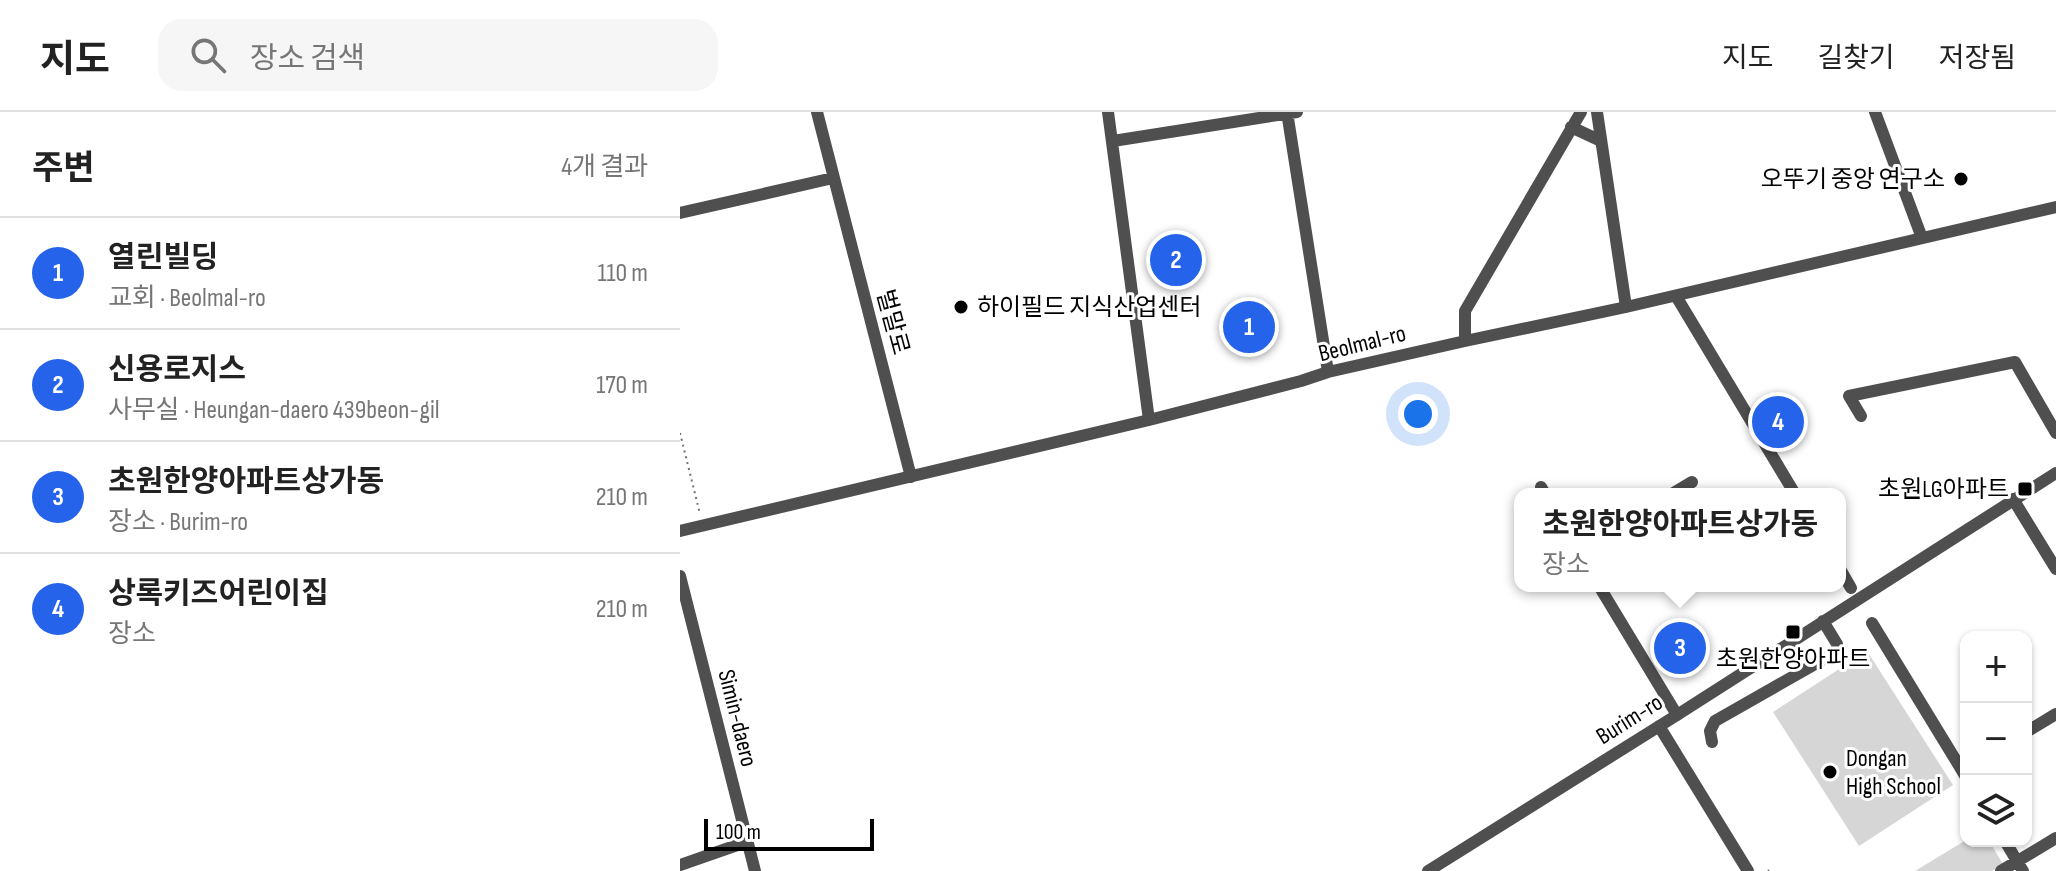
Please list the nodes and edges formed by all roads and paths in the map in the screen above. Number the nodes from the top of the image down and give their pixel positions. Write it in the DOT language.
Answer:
graph roads {
  1 [pos="817,112"];
  2 [pos="1108,112"];
  3 [pos="1581,112"];
  4 [pos="1597,112"];
  5 [pos="1875,112"];
  6 [pos="1291,113"];
  7 [pos="1571,127"];
  8 [pos="1113,141"];
  9 [pos="1601,141"];
  10 [pos="833,178"];
  11 [pos="2056,207"];
  12 [pos="680,213"];
  13 [pos="1922,238"];
  14 [pos="1676,296"];
  15 [pos="1626,307"];
  16 [pos="1465,341"];
  17 [pos="1328,372"];
  18 [pos="1861,416"];
  19 [pos="1149,420"];
  20 [pos="680,433"];
  21 [pos="2056,433"];
  22 [pos="2056,473"];
  23 [pos="911,477"];
  24 [pos="1692,482"];
  25 [pos="1682,488"];
  26 [pos="1791,488"];
  27 [pos="2013,499"];
  28 [pos="703,527"];
  29 [pos="680,531"];
  30 [pos="2056,569"];
  31 [pos="680,576"];
  32 [pos="1846,579"];
  33 [pos="1851,588"];
  34 [pos="1603,592"];
  35 [pos="1823,621"];
  36 [pos="1872,623"];
  37 [pos="2056,714"];
  38 [pos="1677,715"];
  39 [pos="1659,726"];
  40 [pos="2032,728"];
  41 [pos="1712,742"];
  42 [pos="1965,775"];
  43 [pos="2056,838"];
  44 [pos="746,842"];
  45 [pos="2009,847"];
  46 [pos="680,865"];
  47 [pos="2020,866"];
  48 [pos="755,871"];
  49 [pos="1428,871"];
  50 [pos="1748,871"];
  51 [pos="2001,871"];
  1 -- 10 [label="street, 벌말로"];
  2 -- 8 [label="street"];
  3 -- 7 [label="street"];
  4 -- 9 [label="street"];
  5 -- 13 [label="street"];
  6 -- 8 [label="street"];
  6 -- 17 [label="street"];
  7 -- 9 [label="street"];
  7 -- 16 [label="street"];
  8 -- 19 [label="street"];
  9 -- 15 [label="street"];
  10 -- 12 [label="street"];
  10 -- 23 [label="street, 벌말로"];
  11 -- 13 [label="street, Beolmal-ro"];
  13 -- 14 [label="street, Beolmal-ro"];
  14 -- 15 [label="street, Beolmal-ro"];
  14 -- 26 [label="street"];
  15 -- 16 [label="street, Beolmal-ro"];
  16 -- 17 [label="street, Beolmal-ro"];
  17 -- 19 [label="street, Beolmal-ro"];
  18 -- 21 [label="street"];
  19 -- 23 [label="street, Beolmal-ro"];
  20 -- 28 [label="path"];
  22 -- 27 [label="street, Burim-ro"];
  23 -- 28 [label="street, Beolmal-ro"];
  24 -- 25 [label="street"];
  27 -- 30 [label="street"];
  27 -- 35 [label="street, Burim-ro"];
  28 -- 29 [label="street, Beolmal-ro"];
  31 -- 44 [label="street, Simin-daero"];
  32 -- 33 [label="street"];
  34 -- 38 [label="street"];
  35 -- 38 [label="street, Burim-ro"];
  35 -- 41 [label="street"];
  36 -- 42 [label="street"];
  37 -- 40 [label="street"];
  38 -- 39 [label="street, Burim-ro"];
  39 -- 49 [label="street, Burim-ro"];
  39 -- 50 [label="street"];
  43 -- 47 [label="street"];
  44 -- 46 [label="street"];
  44 -- 48 [label="street, Simin-daero"];
  45 -- 47 [label="street"];
  47 -- 51 [label="street"];
}
